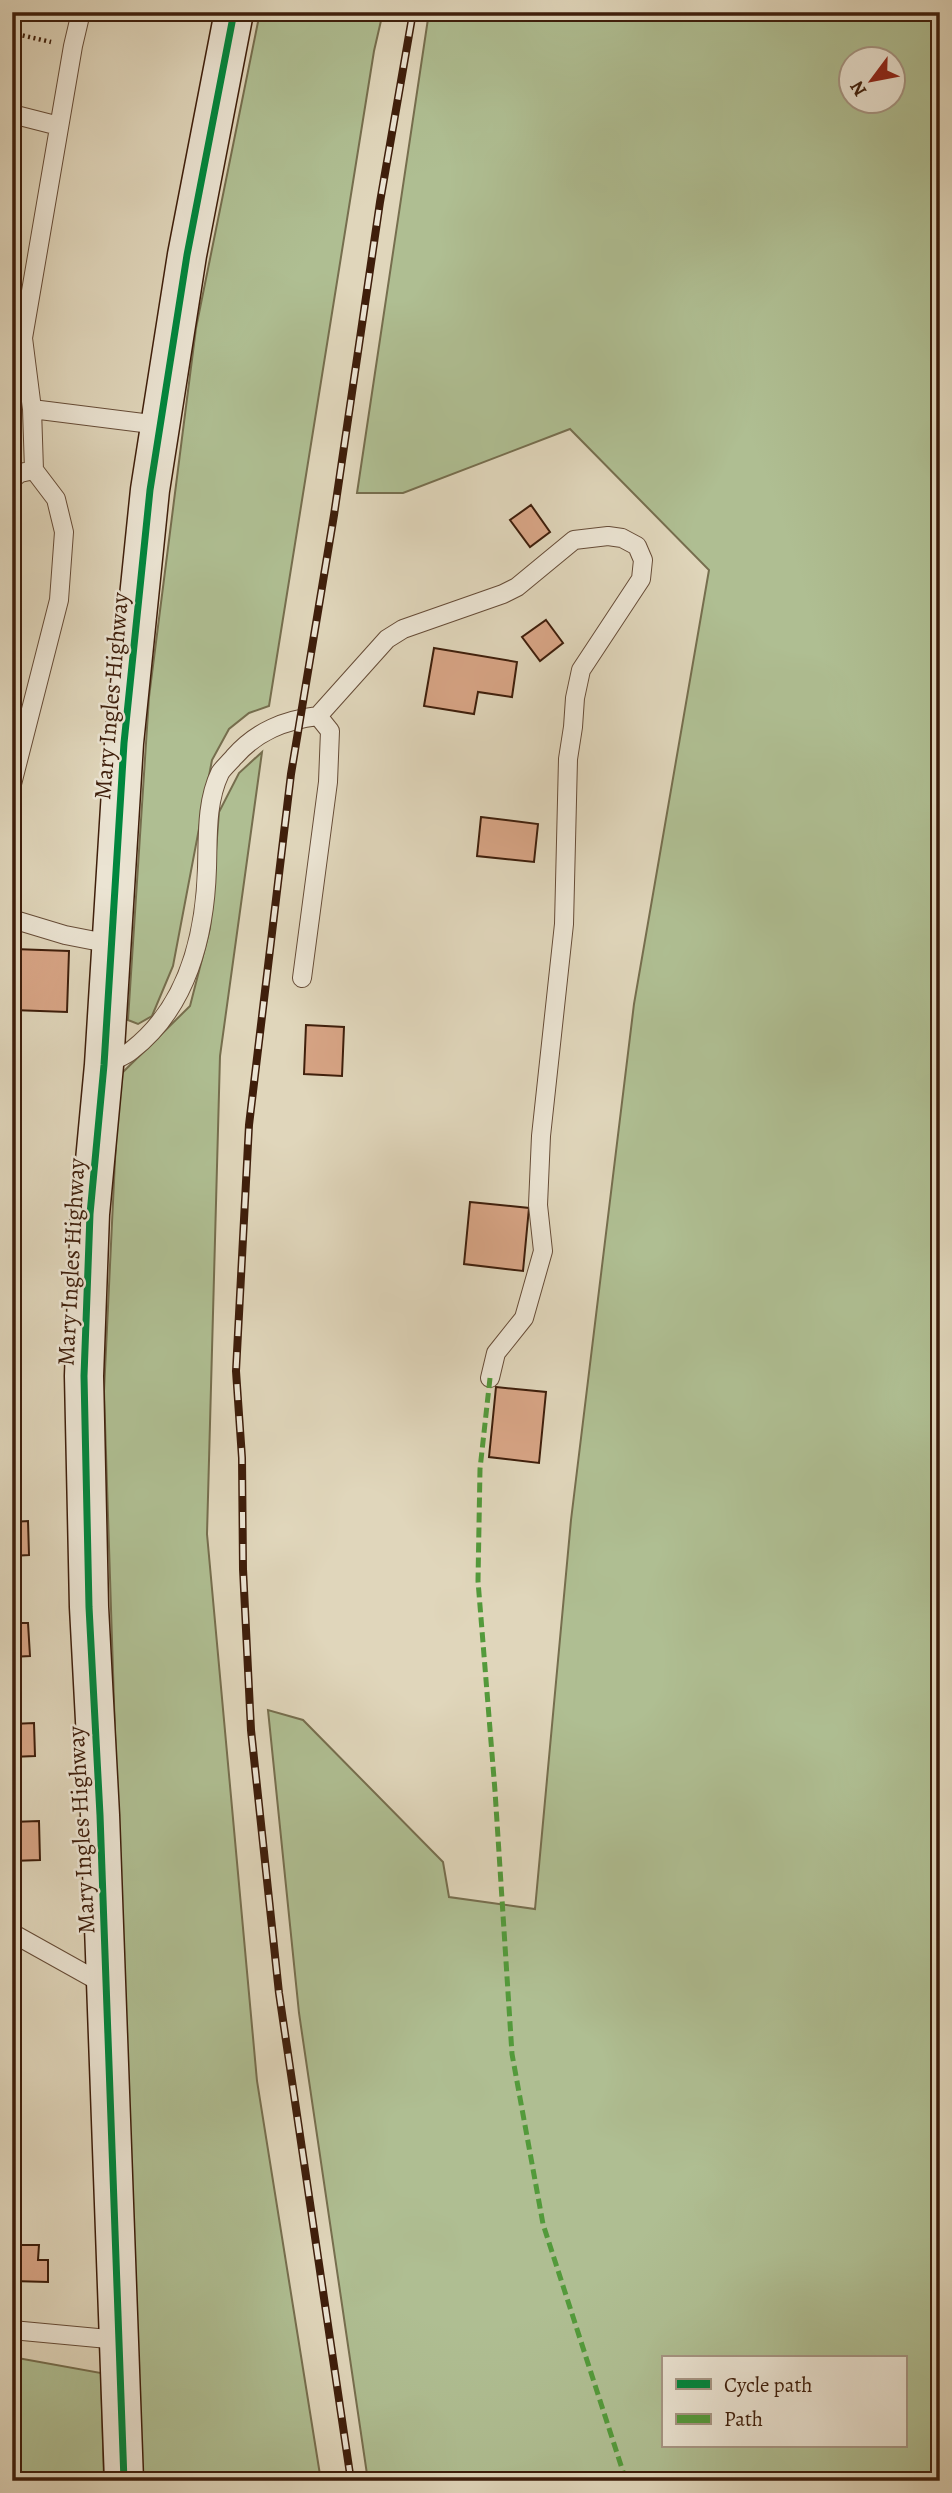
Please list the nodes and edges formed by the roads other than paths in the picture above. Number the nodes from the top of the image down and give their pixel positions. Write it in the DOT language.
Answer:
graph roads {
  1 [pos="81,12"];
  2 [pos="234,12"];
  3 [pos="12,114"];
  4 [pos="59,126"];
  5 [pos="32,409"];
  6 [pos="159,425"];
  7 [pos="34,470"];
  8 [pos="12,479"];
  9 [pos="318,716"];
  10 [pos="12,784"];
  11 [pos="12,919"];
  12 [pos="111,944"];
  13 [pos="302,978"];
  14 [pos="104,1065"];
  15 [pos="490,1378"];
  16 [pos="12,1933"];
  17 [pos="107,1986"];
  18 [pos="12,2330"];
  19 [pos="119,2340"];
  20 [pos="124,2481"];
  1 -- 4 [label="lane"];
  2 -- 6 [label="street, Mary Ingles Highway"];
  3 -- 4 [label="lane"];
  4 -- 5 [label="lane"];
  5 -- 6 [label="lane"];
  5 -- 7 [label="lane"];
  6 -- 12 [label="street, Mary Ingles Highway"];
  7 -- 8 [label="lane"];
  7 -- 10 [label="lane"];
  9 -- 13 [label="lane"];
  9 -- 14 [label="lane"];
  9 -- 15 [label="lane"];
  11 -- 12 [label="lane"];
  12 -- 14 [label="street, Mary Ingles Highway"];
  14 -- 17 [label="street, Mary Ingles Highway"];
  16 -- 17 [label="lane"];
  17 -- 19 [label="street, Mary Ingles Highway"];
  18 -- 19 [label="lane"];
  19 -- 20 [label="street, Mary Ingles Highway"];
}
